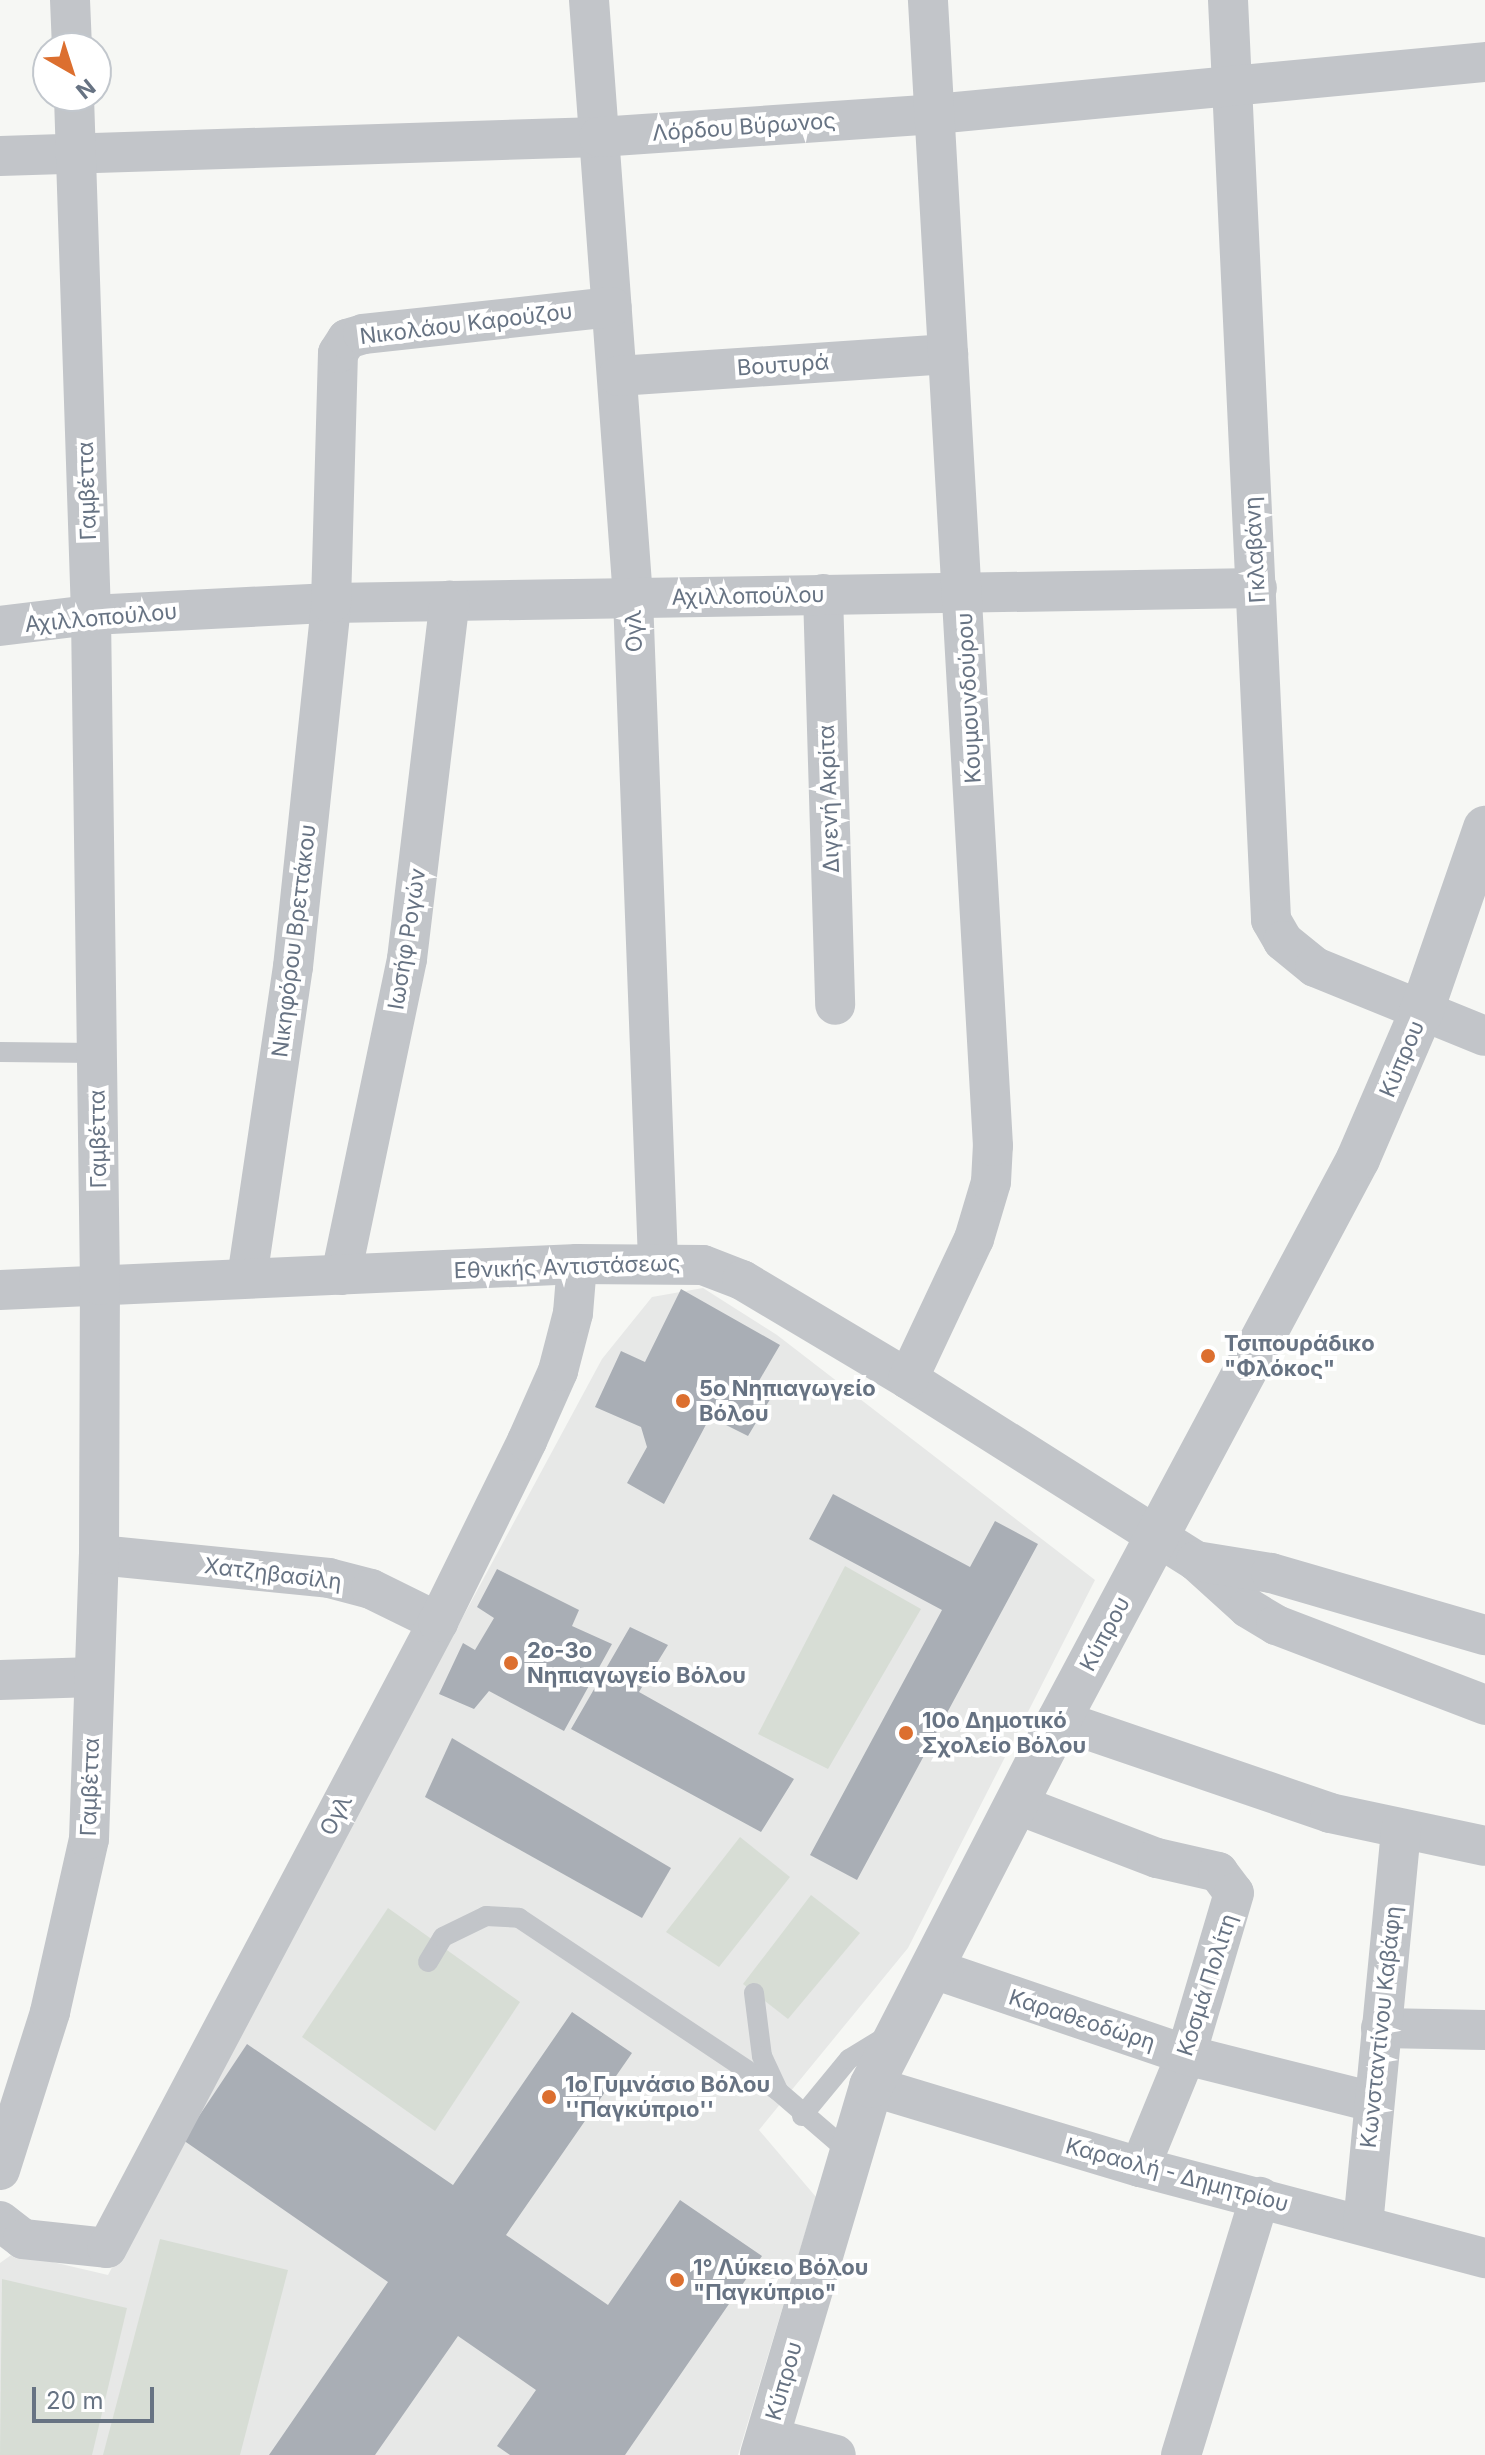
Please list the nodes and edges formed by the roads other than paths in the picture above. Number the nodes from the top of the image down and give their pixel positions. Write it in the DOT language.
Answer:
graph roads {
  1 [pos="70,0"];
  2 [pos="589,0"];
  3 [pos="928,0"];
  4 [pos="1228,0"];
  5 [pos="71,32"];
  6 [pos="1485,62"];
  7 [pos="1233,86"];
  8 [pos="75,112"];
  9 [pos="935,114"];
  10 [pos="599,137"];
  11 [pos="0,156"];
  12 [pos="76,156"];
  13 [pos="612,307"];
  14 [pos="948,354"];
  15 [pos="618,376"];
  16 [pos="1257,588"];
  17 [pos="963,591"];
  18 [pos="823,594"];
  19 [pos="633,598"];
  20 [pos="450,601"];
  21 [pos="331,603"];
  22 [pos="91,615"];
  23 [pos="0,626"];
  24 [pos="1485,828"];
  25 [pos="835,1005"];
  26 [pos="1421,1013"];
  27 [pos="1485,1036"];
  28 [pos="0,1052"];
  29 [pos="97,1053"];
  30 [pos="658,1262"];
  31 [pos="577,1264"];
  32 [pos="341,1275"];
  33 [pos="247,1278"];
  34 [pos="100,1285"];
  35 [pos="0,1290"];
  36 [pos="908,1379"];
  37 [pos="1156,1538"];
  38 [pos="99,1555"];
  39 [pos="1196,1561"];
  40 [pos="438,1622"];
  41 [pos="1485,1635"];
  42 [pos="94,1677"];
  43 [pos="0,1680"];
  44 [pos="1484,1702"];
  45 [pos="1059,1720"];
  46 [pos="1016,1804"];
  47 [pos="1401,1829"];
  48 [pos="1485,1846"];
  49 [pos="428,1962"];
  50 [pos="931,1968"];
  51 [pos="754,1993"];
  52 [pos="900,2028"];
  53 [pos="1381,2028"];
  54 [pos="1485,2030"];
  55 [pos="1186,2055"];
  56 [pos="871,2086"];
  57 [pos="778,2091"];
  58 [pos="1373,2102"];
  59 [pos="802,2116"];
  60 [pos="849,2152"];
  61 [pos="1140,2167"];
  62 [pos="0,2170"];
  63 [pos="1260,2197"];
  64 [pos="0,2221"];
  65 [pos="1363,2225"];
  66 [pos="1485,2258"];
  67 [pos="765,2446"];
  68 [pos="836,2455"];
  69 [pos="1181,2455"];
  1 -- 5 [label="street"];
  2 -- 10 [label="street, Ογλ"];
  3 -- 9 [label="street, Κουμουνδούρου"];
  4 -- 7 [label="street, Γκλαβάνη"];
  6 -- 7 [label="street, Λόρδου Βύρωνος"];
  7 -- 9 [label="street, Λόρδου Βύρωνος"];
  7 -- 16 [label="street, Γκλαβάνη"];
  8 -- 12 [label="street, Γαμβέττα"];
  9 -- 10 [label="street, Λόρδου Βύρωνος"];
  9 -- 14 [label="street, Κουμουνδούρου"];
  10 -- 12 [label="street, Λόρδου Βύρωνος"];
  10 -- 13 [label="street, Ογλ"];
  11 -- 12 [label="street, Λόρδου Βύρωνος"];
  12 -- 22 [label="street, Γαμβέττα"];
  13 -- 15 [label="street, Ογλ"];
  13 -- 21 [label="street, Νικολάου Καρούζου"];
  14 -- 15 [label="street, Βουτυρά"];
  14 -- 17 [label="street, Κουμουνδούρου"];
  15 -- 19 [label="street, Ογλ"];
  16 -- 17 [label="street, Αχιλλοπούλου"];
  16 -- 26 [label="street, Γκλαβάνη"];
  17 -- 18 [label="street, Αχιλλοπούλου"];
  17 -- 36 [label="street, Κουμουνδούρου"];
  18 -- 19 [label="street, Αχιλλοπούλου"];
  18 -- 25 [label="street, Διγενή Ακρίτα"];
  19 -- 20 [label="street, Αχιλλοπούλου"];
  19 -- 30 [label="street, Ογλ"];
  20 -- 21 [label="street, Αχιλλοπούλου"];
  20 -- 32 [label="street, Ιωσήφ Ρογών"];
  21 -- 22 [label="street, Αχιλλοπούλου"];
  21 -- 33 [label="street, Νικηφόρου Βρεττάκου"];
  22 -- 23 [label="street, Αχιλλοπούλου"];
  22 -- 29 [label="street, Γαμβέττα"];
  24 -- 26 [label="street, Κύπρου"];
  26 -- 27 [label="street, Γκλαβάνη"];
  26 -- 37 [label="street, Κύπρου"];
  28 -- 29 [label="lane"];
  29 -- 34 [label="street, Γαμβέττα"];
  30 -- 31 [label="street, Εθνικής Αντιστάσεως"];
  30 -- 36 [label="street, Εθνικής Αντιστάσεως"];
  31 -- 32 [label="street, Εθνικής Αντιστάσεως"];
  31 -- 40 [label="street, Ογλ"];
  32 -- 33 [label="street, Εθνικής Αντιστάσεως"];
  33 -- 34 [label="street, Εθνικής Αντιστάσεως"];
  34 -- 35 [label="street, Εθνικής Αντιστάσεως"];
  34 -- 38 [label="street, Γαμβέττα"];
  36 -- 37 [label="street, Εθνικής Αντιστάσεως"];
  37 -- 39 [label="street, Εθνικής Αντιστάσεως"];
  37 -- 45 [label="street, Κύπρου"];
  38 -- 40 [label="street, Χατζηβασίλη"];
  38 -- 42 [label="street, Γαμβέττα"];
  39 -- 41 [label="street, Εθνικής Αντιστάσεως"];
  39 -- 44 [label="street, Εθνικής Αντιστάσεως"];
  40 -- 64 [label="street, Ογλ"];
  42 -- 43 [label="street"];
  42 -- 62 [label="street, Γαμβέττα"];
  45 -- 46 [label="street, Κύπρου"];
  45 -- 47 [label="street"];
  46 -- 50 [label="street, Κύπρου"];
  46 -- 55 [label="street, Κοσμά Πολίτη"];
  47 -- 48 [label="street"];
  47 -- 53 [label="street, Κωνσταντίνου Καβάφη"];
  49 -- 57 [label="lane"];
  50 -- 52 [label="street, Κύπρου"];
  50 -- 55 [label="street, Καραθεοδώρη"];
  51 -- 57 [label="lane"];
  52 -- 56 [label="street, Κύπρου"];
  52 -- 59 [label="lane"];
  53 -- 54 [label="street"];
  53 -- 58 [label="street, Κωνσταντίνου Καβάφη"];
  55 -- 58 [label="street, Καραθεοδώρη"];
  55 -- 61 [label="street, Κοσμά Πολίτη"];
  56 -- 60 [label="street, Κύπρου"];
  56 -- 61 [label="street, Καραολή - Δημητρίου"];
  57 -- 59 [label="lane"];
  58 -- 65 [label="street, Κωνσταντίνου Καβάφη"];
  59 -- 60 [label="lane"];
  60 -- 67 [label="street, Κύπρου"];
  61 -- 63 [label="street, Καραολή - Δημητρίου"];
  63 -- 65 [label="street, Καραολή - Δημητρίου"];
  63 -- 69 [label="street"];
  65 -- 66 [label="street, Καραολή - Δημητρίου"];
  67 -- 68 [label="street"];
}
